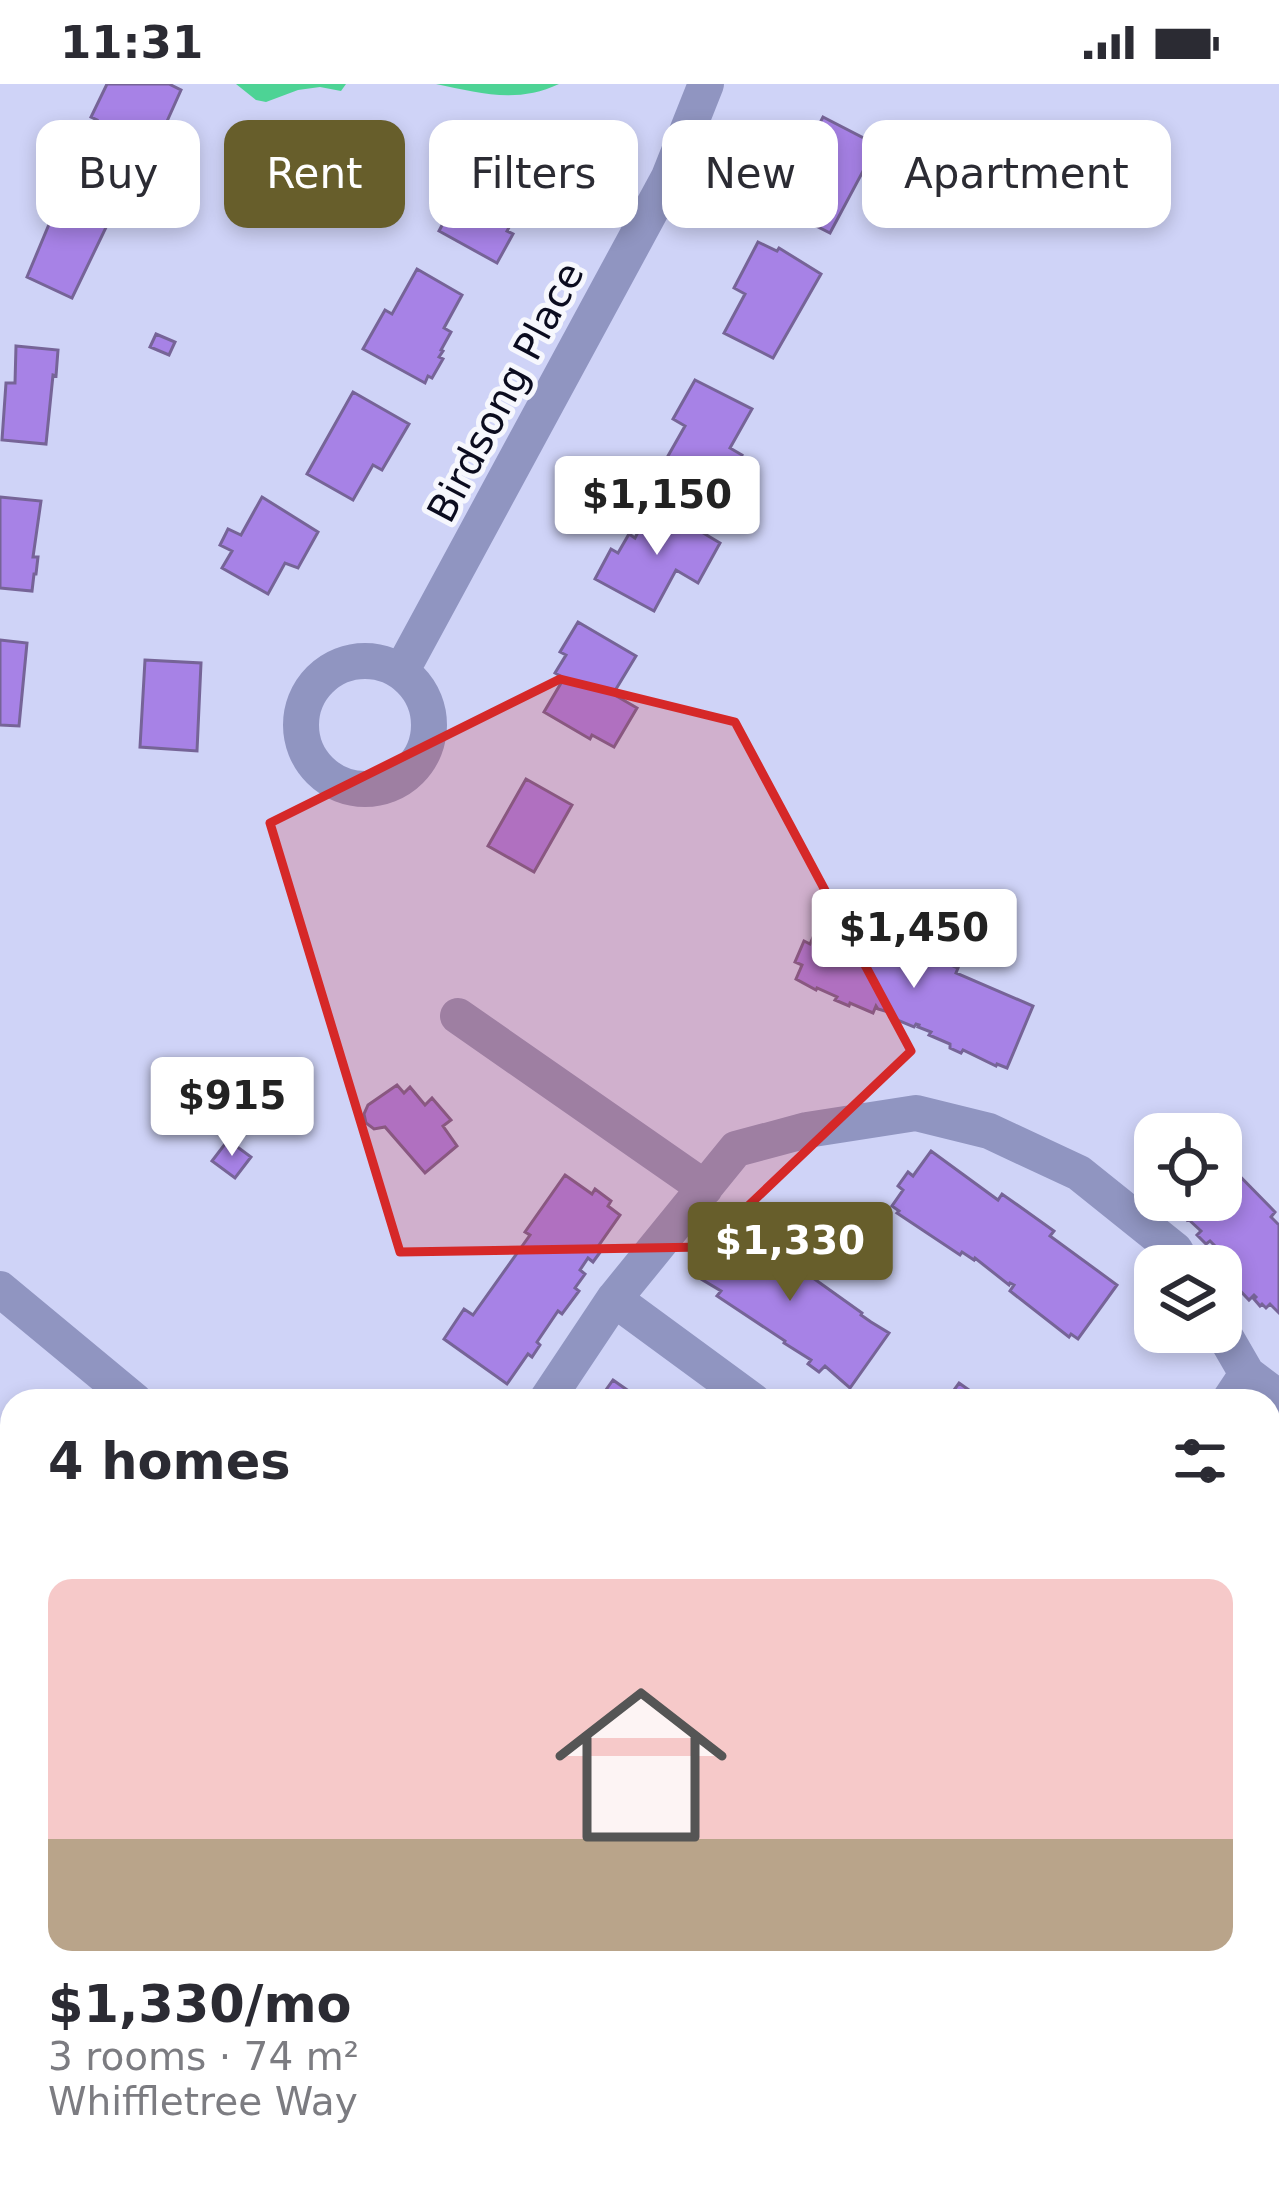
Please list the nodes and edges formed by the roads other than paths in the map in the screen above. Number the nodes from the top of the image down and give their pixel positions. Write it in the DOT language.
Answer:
graph roads {
  1 [pos="706,84"];
  2 [pos="400,671"];
  3 [pos="458,1016"];
  4 [pos="705,1188"];
  5 [pos="1169,1245"];
  6 [pos="0,1288"];
  7 [pos="614,1299"];
  8 [pos="1228,1353"];
  9 [pos="1238,1387"];
  10 [pos="121,1389"];
  11 [pos="554,1389"];
  12 [pos="737,1389"];
  1 -- 2 [label="street, Birdsong Place"];
  3 -- 4 [label="street"];
  4 -- 5 [label="street"];
  4 -- 7 [label="street"];
  6 -- 10 [label="street"];
  7 -- 11 [label="street"];
  7 -- 12 [label="street"];
  8 -- 9 [label="street"];
}
